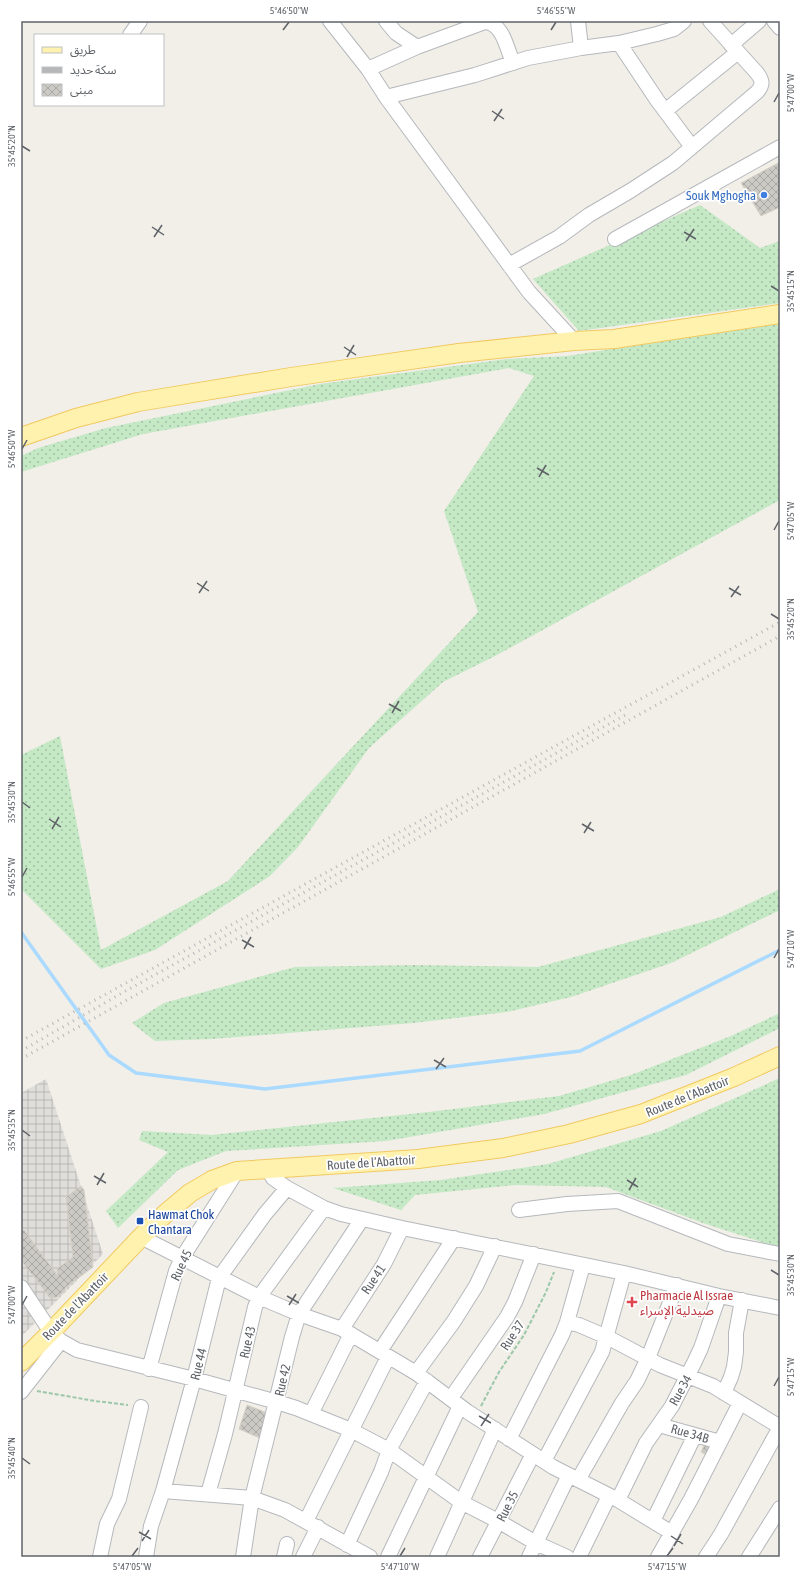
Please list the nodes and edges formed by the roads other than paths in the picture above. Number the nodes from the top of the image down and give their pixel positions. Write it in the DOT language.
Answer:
graph roads {
  1 [pos="140,21"];
  2 [pos="330,21"];
  3 [pos="386,21"];
  4 [pos="578,21"];
  5 [pos="684,21"];
  6 [pos="710,21"];
  7 [pos="759,21"];
  8 [pos="774,21"];
  9 [pos="780,28"];
  10 [pos="131,34"];
  11 [pos="619,43"];
  12 [pos="417,46"];
  13 [pos="581,48"];
  14 [pos="734,49"];
  15 [pos="513,63"];
  16 [pos="368,69"];
  17 [pos="386,98"];
  18 [pos="665,111"];
  19 [pos="692,147"];
  20 [pos="780,147"];
  21 [pos="615,239"];
  22 [pos="510,265"];
  23 [pos="780,314"];
  24 [pos="574,341"];
  25 [pos="21,437"];
  26 [pos="780,1056"];
  27 [pos="268,1169"];
  28 [pos="237,1171"];
  29 [pos="287,1188"];
  30 [pos="324,1208"];
  31 [pos="519,1210"];
  32 [pos="362,1219"];
  33 [pos="402,1228"];
  34 [pos="141,1238"];
  35 [pos="454,1238"];
  36 [pos="495,1246"];
  37 [pos="534,1254"];
  38 [pos="780,1254"];
  39 [pos="182,1258"];
  40 [pos="583,1266"];
  41 [pos="624,1274"];
  42 [pos="219,1278"];
  43 [pos="677,1285"];
  44 [pos="21,1287"];
  45 [pos="719,1296"];
  46 [pos="259,1297"];
  47 [pos="742,1300"];
  48 [pos="780,1308"];
  49 [pos="299,1314"];
  50 [pos="567,1322"];
  51 [pos="346,1332"];
  52 [pos="56,1337"];
  53 [pos="607,1337"];
  54 [pos="384,1354"];
  55 [pos="648,1358"];
  56 [pos="21,1362"];
  57 [pos="149,1369"];
  58 [pos="688,1376"];
  59 [pos="421,1377"];
  60 [pos="194,1379"];
  61 [pos="22,1390"];
  62 [pos="236,1390"];
  63 [pos="724,1393"];
  64 [pos="277,1402"];
  65 [pos="455,1402"];
  66 [pos="740,1403"];
  67 [pos="141,1407"];
  68 [pos="311,1414"];
  69 [pos="660,1425"];
  70 [pos="780,1427"];
  71 [pos="495,1429"];
  72 [pos="351,1430"];
  73 [pos="695,1435"];
  74 [pos="509,1440"];
  75 [pos="720,1442"];
  76 [pos="389,1450"];
  77 [pos="538,1458"];
  78 [pos="426,1477"];
  79 [pos="573,1477"];
  80 [pos="163,1491"];
  81 [pos="208,1494"];
  82 [pos="252,1498"];
  83 [pos="613,1498"];
  84 [pos="461,1502"];
  85 [pos="780,1508"];
  86 [pos="498,1521"];
  87 [pos="653,1521"];
  88 [pos="312,1524"];
  89 [pos="672,1533"];
  90 [pos="536,1543"];
  91 [pos="350,1550"];
  92 [pos="100,1557"];
  93 [pos="146,1557"];
  94 [pos="243,1557"];
  95 [pos="303,1557"];
  96 [pos="370,1557"];
  97 [pos="388,1557"];
  98 [pos="437,1557"];
  99 [pos="480,1557"];
  100 [pos="529,1557"];
  101 [pos="566,1557"];
  102 [pos="579,1557"];
  103 [pos="658,1557"];
  104 [pos="706,1557"];
  105 [pos="749,1557"];
  1 -- 10 [label="street"];
  2 -- 16 [label="street"];
  3 -- 12 [label="street"];
  4 -- 13 [label="street"];
  5 -- 11 [label="street"];
  6 -- 14 [label="street"];
  7 -- 14 [label="street"];
  8 -- 9 [label="street"];
  11 -- 13 [label="street"];
  11 -- 18 [label="street"];
  12 -- 15 [label="street"];
  12 -- 16 [label="street"];
  13 -- 15 [label="street"];
  14 -- 18 [label="street"];
  14 -- 19 [label="street"];
  15 -- 17 [label="street"];
  16 -- 17 [label="street"];
  17 -- 22 [label="street"];
  18 -- 19 [label="street"];
  19 -- 22 [label="street"];
  20 -- 21 [label="street"];
  22 -- 24 [label="street"];
  23 -- 24 [label="main road"];
  24 -- 25 [label="main road"];
  26 -- 27 [label="main road, Route de l’Abattoir"];
  27 -- 28 [label="main road, Route de l’Abattoir"];
  27 -- 29 [label="street"];
  28 -- 34 [label="main road, Route de l’Abattoir"];
  28 -- 39 [label="street, Rue 45"];
  29 -- 30 [label="street"];
  29 -- 42 [label="street, Rue 44"];
  30 -- 32 [label="street"];
  30 -- 46 [label="street, Rue 43"];
  31 -- 38 [label="street"];
  32 -- 33 [label="street"];
  32 -- 49 [label="street, Rue 42"];
  33 -- 35 [label="street"];
  33 -- 51 [label="street, Rue 41"];
  34 -- 39 [label="street"];
  34 -- 52 [label="main road, Route de l’Abattoir"];
  35 -- 36 [label="street"];
  35 -- 54 [label="street"];
  36 -- 37 [label="street"];
  36 -- 59 [label="street"];
  37 -- 40 [label="street"];
  37 -- 65 [label="street"];
  39 -- 42 [label="street"];
  39 -- 57 [label="street, Rue 45"];
  40 -- 41 [label="street"];
  40 -- 50 [label="street"];
  41 -- 43 [label="street"];
  41 -- 53 [label="street, Rue 35"];
  42 -- 46 [label="street"];
  42 -- 60 [label="street, Rue 44"];
  43 -- 45 [label="street"];
  43 -- 55 [label="street"];
  44 -- 52 [label="street"];
  45 -- 47 [label="street"];
  45 -- 58 [label="street, Rue 34"];
  46 -- 49 [label="street"];
  46 -- 62 [label="street, Rue 43"];
  47 -- 48 [label="street"];
  47 -- 63 [label="street"];
  49 -- 51 [label="street"];
  49 -- 64 [label="street, Rue 42"];
  50 -- 53 [label="street"];
  50 -- 74 [label="street"];
  51 -- 54 [label="street"];
  51 -- 68 [label="street, Rue 41"];
  52 -- 56 [label="main road, Route de l’Abattoir"];
  52 -- 57 [label="street"];
  52 -- 61 [label="street"];
  53 -- 55 [label="street"];
  53 -- 77 [label="street, Rue 35"];
  54 -- 59 [label="street"];
  54 -- 72 [label="street"];
  55 -- 58 [label="street"];
  55 -- 79 [label="street"];
  57 -- 60 [label="street"];
  58 -- 63 [label="street"];
  58 -- 69 [label="street, Rue 34"];
  59 -- 65 [label="street"];
  59 -- 76 [label="street"];
  60 -- 62 [label="street"];
  60 -- 80 [label="street, Rue 44"];
  62 -- 64 [label="street"];
  62 -- 81 [label="street, Rue 43"];
  63 -- 66 [label="street"];
  64 -- 68 [label="street"];
  64 -- 82 [label="street, Rue 42"];
  65 -- 71 [label="street"];
  65 -- 78 [label="street"];
  66 -- 70 [label="street"];
  66 -- 75 [label="street"];
  67 -- 92 [label="street"];
  68 -- 72 [label="street"];
  69 -- 73 [label="street, Rue 34B"];
  69 -- 83 [label="street, Rue 34"];
  70 -- 104 [label="street"];
  71 -- 74 [label="street"];
  71 -- 84 [label="street"];
  72 -- 76 [label="street"];
  72 -- 88 [label="street"];
  73 -- 75 [label="street, Rue 34B"];
  73 -- 87 [label="street"];
  74 -- 77 [label="street"];
  75 -- 89 [label="street"];
  76 -- 78 [label="street"];
  76 -- 91 [label="street"];
  77 -- 79 [label="street"];
  77 -- 86 [label="street, Rue 35"];
  78 -- 84 [label="street"];
  78 -- 97 [label="street"];
  79 -- 83 [label="street"];
  79 -- 90 [label="street"];
  80 -- 81 [label="street"];
  80 -- 93 [label="street, Rue 44"];
  81 -- 82 [label="street"];
  82 -- 88 [label="street"];
  82 -- 94 [label="street, Rue 42"];
  83 -- 87 [label="street"];
  83 -- 102 [label="street, Rue 34"];
  84 -- 86 [label="street"];
  84 -- 98 [label="street"];
  85 -- 105 [label="street"];
  86 -- 90 [label="street"];
  86 -- 99 [label="street, Rue 35"];
  87 -- 89 [label="street"];
  88 -- 91 [label="street"];
  88 -- 95 [label="street"];
  89 -- 103 [label="street"];
  90 -- 100 [label="street"];
  90 -- 101 [label="street"];
  91 -- 96 [label="street"];
}
